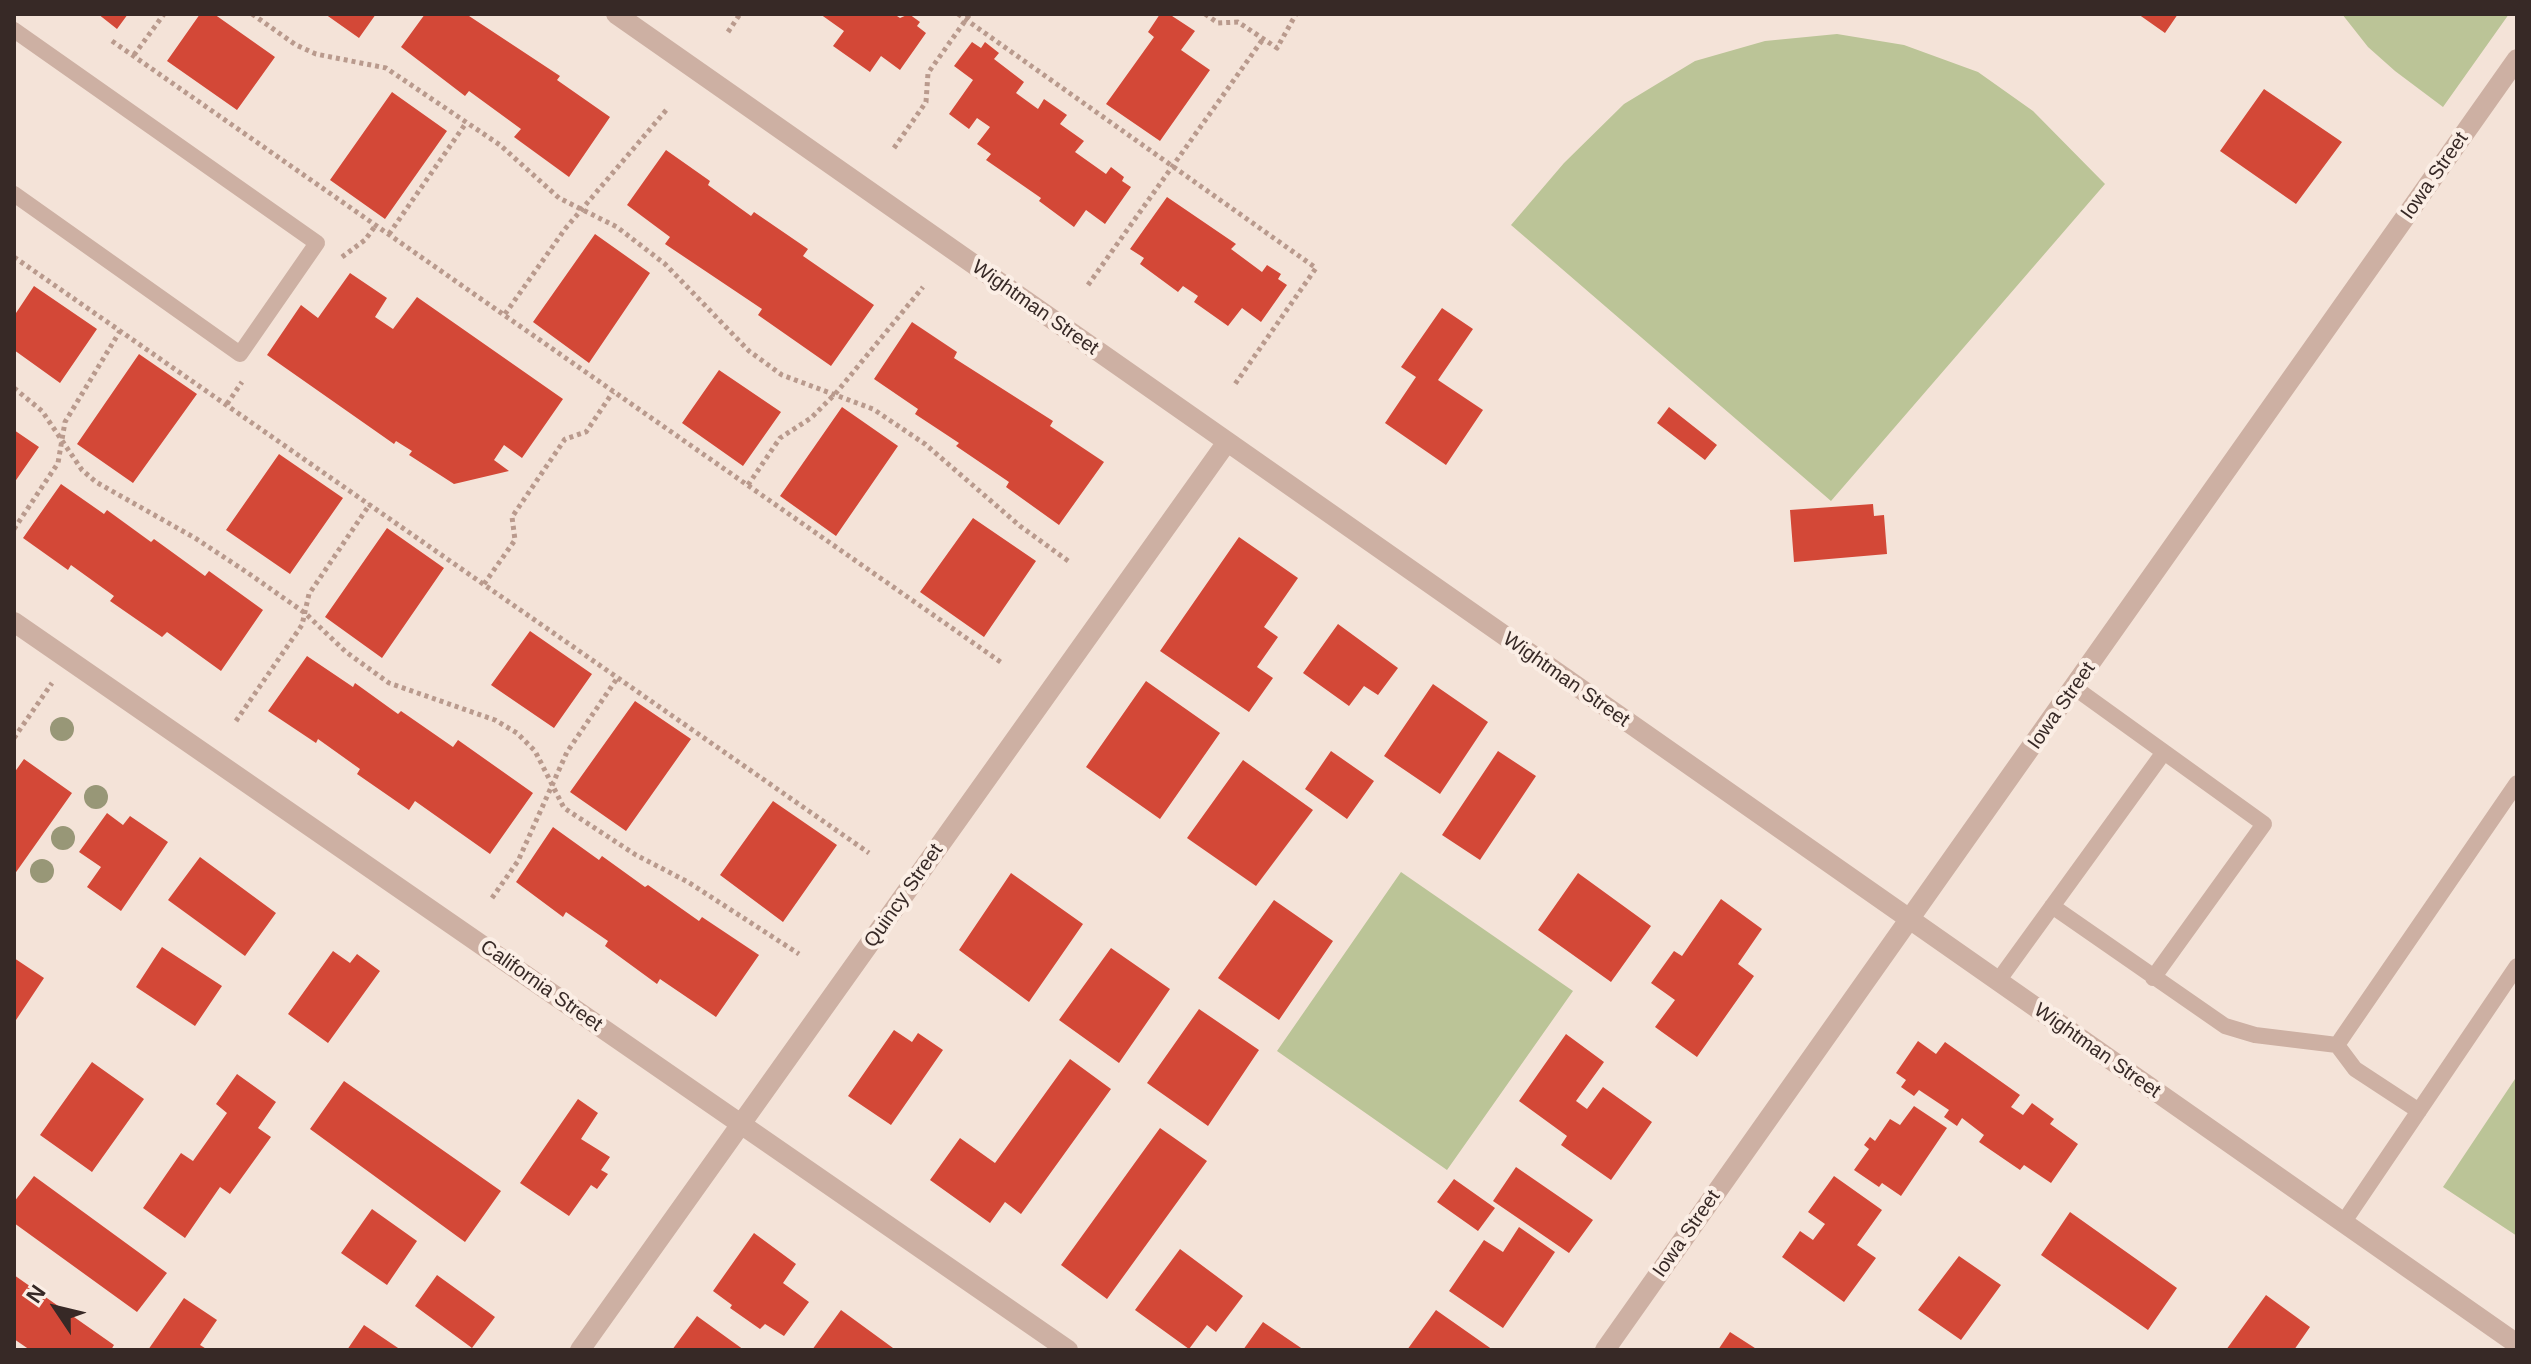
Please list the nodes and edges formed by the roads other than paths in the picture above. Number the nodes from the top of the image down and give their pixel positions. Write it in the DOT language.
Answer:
graph roads {
  1 [pos="616,14"];
  2 [pos="14,30"];
  3 [pos="2517,59"];
  4 [pos="14,194"];
  5 [pos="1227,442"];
  6 [pos="14,622"];
  7 [pos="2075,688"];
  8 [pos="2164,752"];
  9 [pos="2517,783"];
  10 [pos="2052,906"];
  11 [pos="1908,919"];
  12 [pos="2517,966"];
  13 [pos="2153,978"];
  14 [pos="1998,981"];
  15 [pos="2337,1045"];
  16 [pos="2419,1111"];
  17 [pos="741,1123"];
  18 [pos="2343,1223"];
  19 [pos="2517,1344"];
  20 [pos="580,1350"];
  21 [pos="1068,1350"];
  22 [pos="1605,1350"];
  1 -- 5 [label="street, Wightman Street"];
  2 -- 4 [label="lane"];
  3 -- 7 [label="street, Iowa Street"];
  5 -- 11 [label="street, Wightman Street"];
  5 -- 17 [label="street, Quincy Street"];
  6 -- 17 [label="street, California Street"];
  7 -- 8 [label="lane"];
  7 -- 11 [label="street, Iowa Street"];
  8 -- 10 [label="lane"];
  8 -- 13 [label="lane"];
  9 -- 15 [label="lane"];
  10 -- 13 [label="lane"];
  10 -- 14 [label="lane"];
  11 -- 14 [label="street, Wightman Street"];
  11 -- 22 [label="street, Iowa Street"];
  12 -- 16 [label="lane"];
  13 -- 15 [label="lane"];
  14 -- 18 [label="street, Wightman Street"];
  15 -- 16 [label="lane"];
  16 -- 18 [label="lane"];
  17 -- 20 [label="street, Quincy Street"];
  17 -- 21 [label="street, California Street"];
  18 -- 19 [label="street, Wightman Street"];
}
